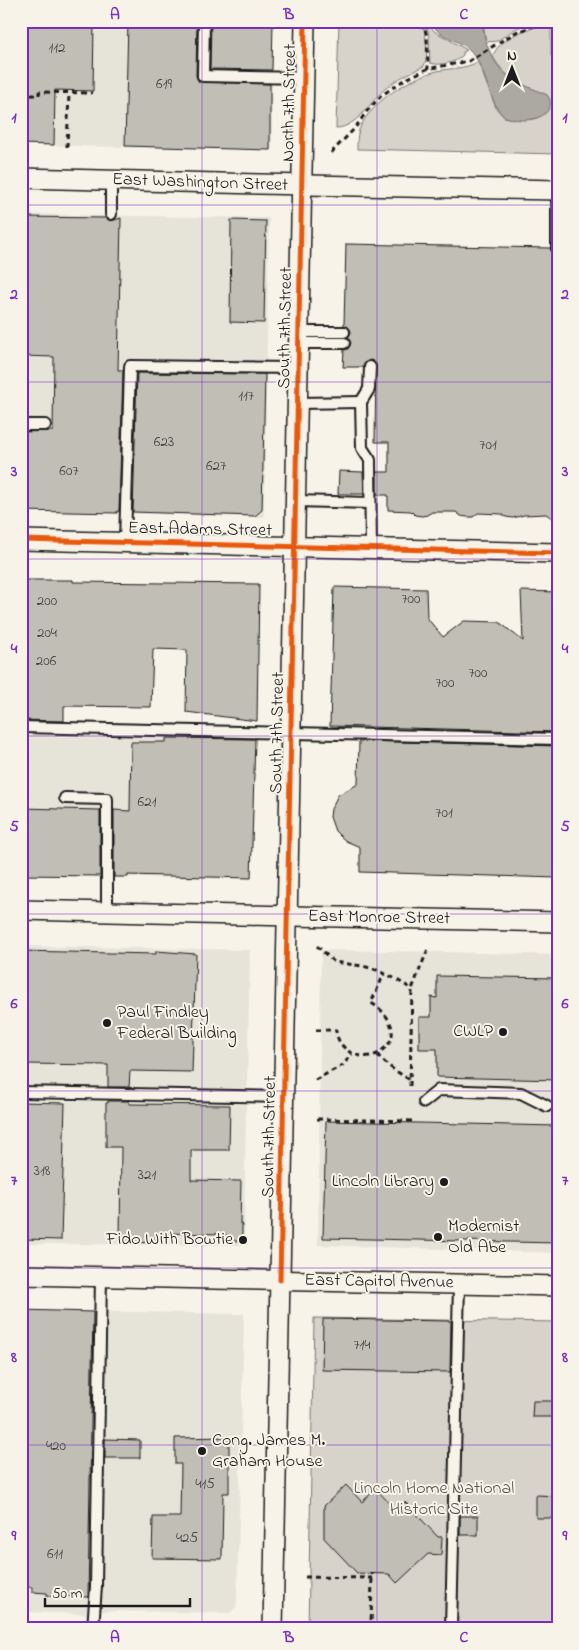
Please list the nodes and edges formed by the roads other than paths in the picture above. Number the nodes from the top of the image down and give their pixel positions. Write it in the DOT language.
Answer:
graph roads {
  1 [pos="204,21"];
  2 [pos="305,21"];
  3 [pos="305,78"];
  4 [pos="21,178"];
  5 [pos="111,180"];
  6 [pos="303,186"];
  7 [pos="557,190"];
  8 [pos="111,214"];
  9 [pos="557,248"];
  10 [pos="344,332"];
  11 [pos="300,338"];
  12 [pos="344,343"];
  13 [pos="370,367"];
  14 [pos="299,368"];
  15 [pos="361,402"];
  16 [pos="298,403"];
  17 [pos="21,425"];
  18 [pos="45,425"];
  19 [pos="296,501"];
  20 [pos="370,503"];
  21 [pos="21,540"];
  22 [pos="125,542"];
  23 [pos="295,546"];
  24 [pos="371,548"];
  25 [pos="558,553"];
  26 [pos="21,727"];
  27 [pos="291,734"];
  28 [pos="558,739"];
  29 [pos="65,798"];
  30 [pos="21,910"];
  31 [pos="107,913"];
  32 [pos="287,916"];
  33 [pos="558,922"];
  34 [pos="21,1092"];
  35 [pos="284,1097"];
  36 [pos="424,1102"];
  37 [pos="547,1106"];
  38 [pos="21,1276"];
  39 [pos="102,1276"];
  40 [pos="280,1280"];
  41 [pos="459,1284"];
  42 [pos="558,1286"];
  43 [pos="93,1629"];
  44 [pos="273,1629"];
  45 [pos="451,1629"];
  1 -- 3 [label="lane"];
  2 -- 3 [label="street, North 7th Street"];
  3 -- 6 [label="street, North 7th Street"];
  4 -- 5 [label="street, East Washington Street"];
  5 -- 6 [label="street, East Washington Street"];
  5 -- 8 [label="lane"];
  6 -- 7 [label="street, East Washington Street"];
  6 -- 11 [label="street, South 7th Street"];
  7 -- 9 [label="lane"];
  10 -- 11 [label="lane"];
  11 -- 12 [label="lane"];
  11 -- 14 [label="street, South 7th Street"];
  13 -- 15 [label="lane"];
  14 -- 16 [label="street, South 7th Street"];
  14 -- 22 [label="lane"];
  15 -- 16 [label="lane"];
  15 -- 20 [label="lane"];
  16 -- 19 [label="street, South 7th Street"];
  17 -- 18 [label="lane"];
  19 -- 20 [label="lane"];
  19 -- 23 [label="street, South 7th Street"];
  20 -- 24 [label="lane"];
  21 -- 22 [label="street, East Adams Street"];
  22 -- 23 [label="street, East Adams Street"];
  23 -- 24 [label="street, East Adams Street"];
  23 -- 27 [label="street, South 7th Street"];
  24 -- 25 [label="street, East Adams Street"];
  26 -- 27 [label="lane"];
  27 -- 28 [label="lane"];
  27 -- 32 [label="street, South 7th Street"];
  29 -- 31 [label="lane"];
  30 -- 31 [label="street, East Monroe Street"];
  31 -- 32 [label="street, East Monroe Street"];
  32 -- 33 [label="street, East Monroe Street"];
  32 -- 35 [label="street, South 7th Street"];
  34 -- 35 [label="lane"];
  35 -- 40 [label="street, South 7th Street"];
  36 -- 37 [label="lane"];
  38 -- 39 [label="street, East Capitol Avenue"];
  39 -- 40 [label="street, East Capitol Avenue"];
  39 -- 43 [label="lane"];
  40 -- 41 [label="street, East Capitol Avenue"];
  40 -- 44 [label="street, South 7th Street"];
  41 -- 42 [label="street, East Capitol Avenue"];
  41 -- 45 [label="lane"];
}
